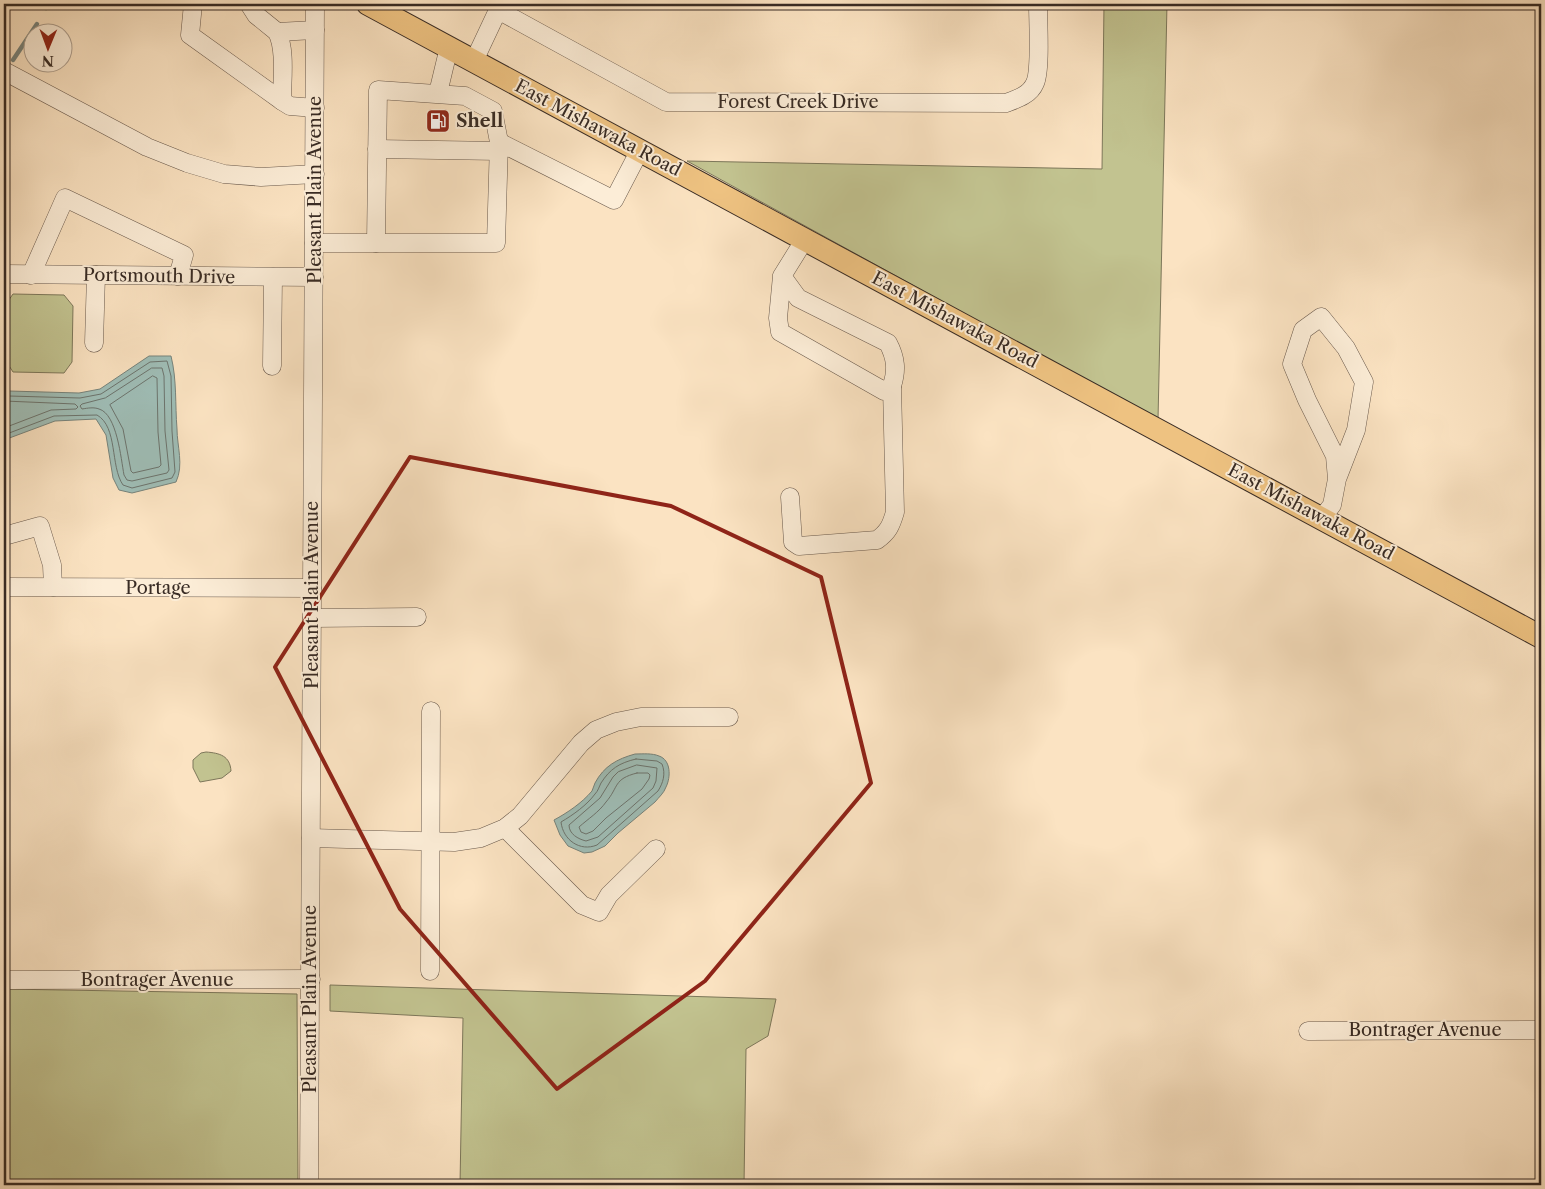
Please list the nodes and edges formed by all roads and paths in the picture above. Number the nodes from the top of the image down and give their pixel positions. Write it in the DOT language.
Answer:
graph roads {
  1 [pos="193,4"];
  2 [pos="249,4"];
  3 [pos="315,4"];
  4 [pos="368,4"];
  5 [pos="1038,4"];
  6 [pos="498,7"];
  7 [pos="315,30"];
  8 [pos="277,32"];
  9 [pos="449,47"];
  10 [pos="474,60"];
  11 [pos="4,71"];
  12 [pos="438,93"];
  13 [pos="282,101"];
  14 [pos="315,108"];
  15 [pos="499,146"];
  16 [pos="377,149"];
  17 [pos="640,150"];
  18 [pos="315,174"];
  19 [pos="805,239"];
  20 [pos="314,243"];
  21 [pos="376,243"];
  22 [pos="4,274"];
  23 [pos="31,274"];
  24 [pos="96,275"];
  25 [pos="178,276"];
  26 [pos="782,276"];
  27 [pos="273,277"];
  28 [pos="314,277"];
  29 [pos="94,343"];
  30 [pos="272,366"];
  31 [pos="892,386"];
  32 [pos="1336,479"];
  33 [pos="790,496"];
  34 [pos="1322,518"];
  35 [pos="4,536"];
  36 [pos="4,587"];
  37 [pos="53,587"];
  38 [pos="312,588"];
  39 [pos="417,617"];
  40 [pos="312,618"];
  41 [pos="1541,636"];
  42 [pos="431,711"];
  43 [pos="729,717"];
  44 [pos="505,828"];
  45 [pos="311,838"];
  46 [pos="432,841"];
  47 [pos="656,849"];
  48 [pos="430,971"];
  49 [pos="4,980"];
  50 [pos="311,980"];
  51 [pos="1541,1030"];
  52 [pos="1308,1031"];
  53 [pos="309,1185"];
  1 -- 13 [label="street"];
  2 -- 8 [label="street"];
  3 -- 7 [label="street, Pleasant Plain Avenue"];
  4 -- 9 [label="main road, East Mishawaka Road"];
  5 -- 6 [label="street, Forest Creek Drive"];
  6 -- 10 [label="street"];
  7 -- 8 [label="street"];
  7 -- 14 [label="street, Pleasant Plain Avenue"];
  8 -- 13 [label="street"];
  9 -- 10 [label="main road, East Mishawaka Road"];
  9 -- 12 [label="street"];
  10 -- 17 [label="main road, East Mishawaka Road"];
  11 -- 18 [label="street"];
  12 -- 15 [label="street"];
  12 -- 16 [label="street"];
  13 -- 14 [label="street"];
  14 -- 18 [label="street, Pleasant Plain Avenue"];
  15 -- 16 [label="street"];
  15 -- 17 [label="street"];
  15 -- 21 [label="street"];
  16 -- 21 [label="street"];
  17 -- 19 [label="main road, East Mishawaka Road"];
  18 -- 20 [label="street, Pleasant Plain Avenue"];
  19 -- 26 [label="street"];
  19 -- 34 [label="main road, East Mishawaka Road"];
  20 -- 21 [label="street"];
  20 -- 28 [label="street, Pleasant Plain Avenue"];
  22 -- 23 [label="street, Portsmouth Drive"];
  23 -- 24 [label="street, Portsmouth Drive"];
  23 -- 25 [label="street"];
  24 -- 25 [label="street, Portsmouth Drive"];
  24 -- 29 [label="street"];
  25 -- 27 [label="street, Portsmouth Drive"];
  26 -- 31 [label="street"];
  26 -- 31 [label="street"];
  27 -- 28 [label="street, Portsmouth Drive"];
  27 -- 30 [label="street"];
  28 -- 38 [label="street, Pleasant Plain Avenue"];
  31 -- 33 [label="street"];
  32 -- 32 [label="street"];
  32 -- 34 [label="street"];
  34 -- 41 [label="main road, East Mishawaka Road"];
  35 -- 37 [label="street"];
  36 -- 37 [label="street, Portage"];
  37 -- 38 [label="street, Portage"];
  38 -- 40 [label="street, Pleasant Plain Avenue"];
  39 -- 40 [label="street"];
  40 -- 45 [label="street, Pleasant Plain Avenue"];
  42 -- 46 [label="street"];
  43 -- 44 [label="street"];
  44 -- 46 [label="street"];
  44 -- 47 [label="street"];
  45 -- 46 [label="street"];
  45 -- 50 [label="street, Pleasant Plain Avenue"];
  46 -- 48 [label="street"];
  49 -- 50 [label="street, Bontrager Avenue"];
  50 -- 53 [label="street, Pleasant Plain Avenue"];
  51 -- 52 [label="street, Bontrager Avenue"];
}
